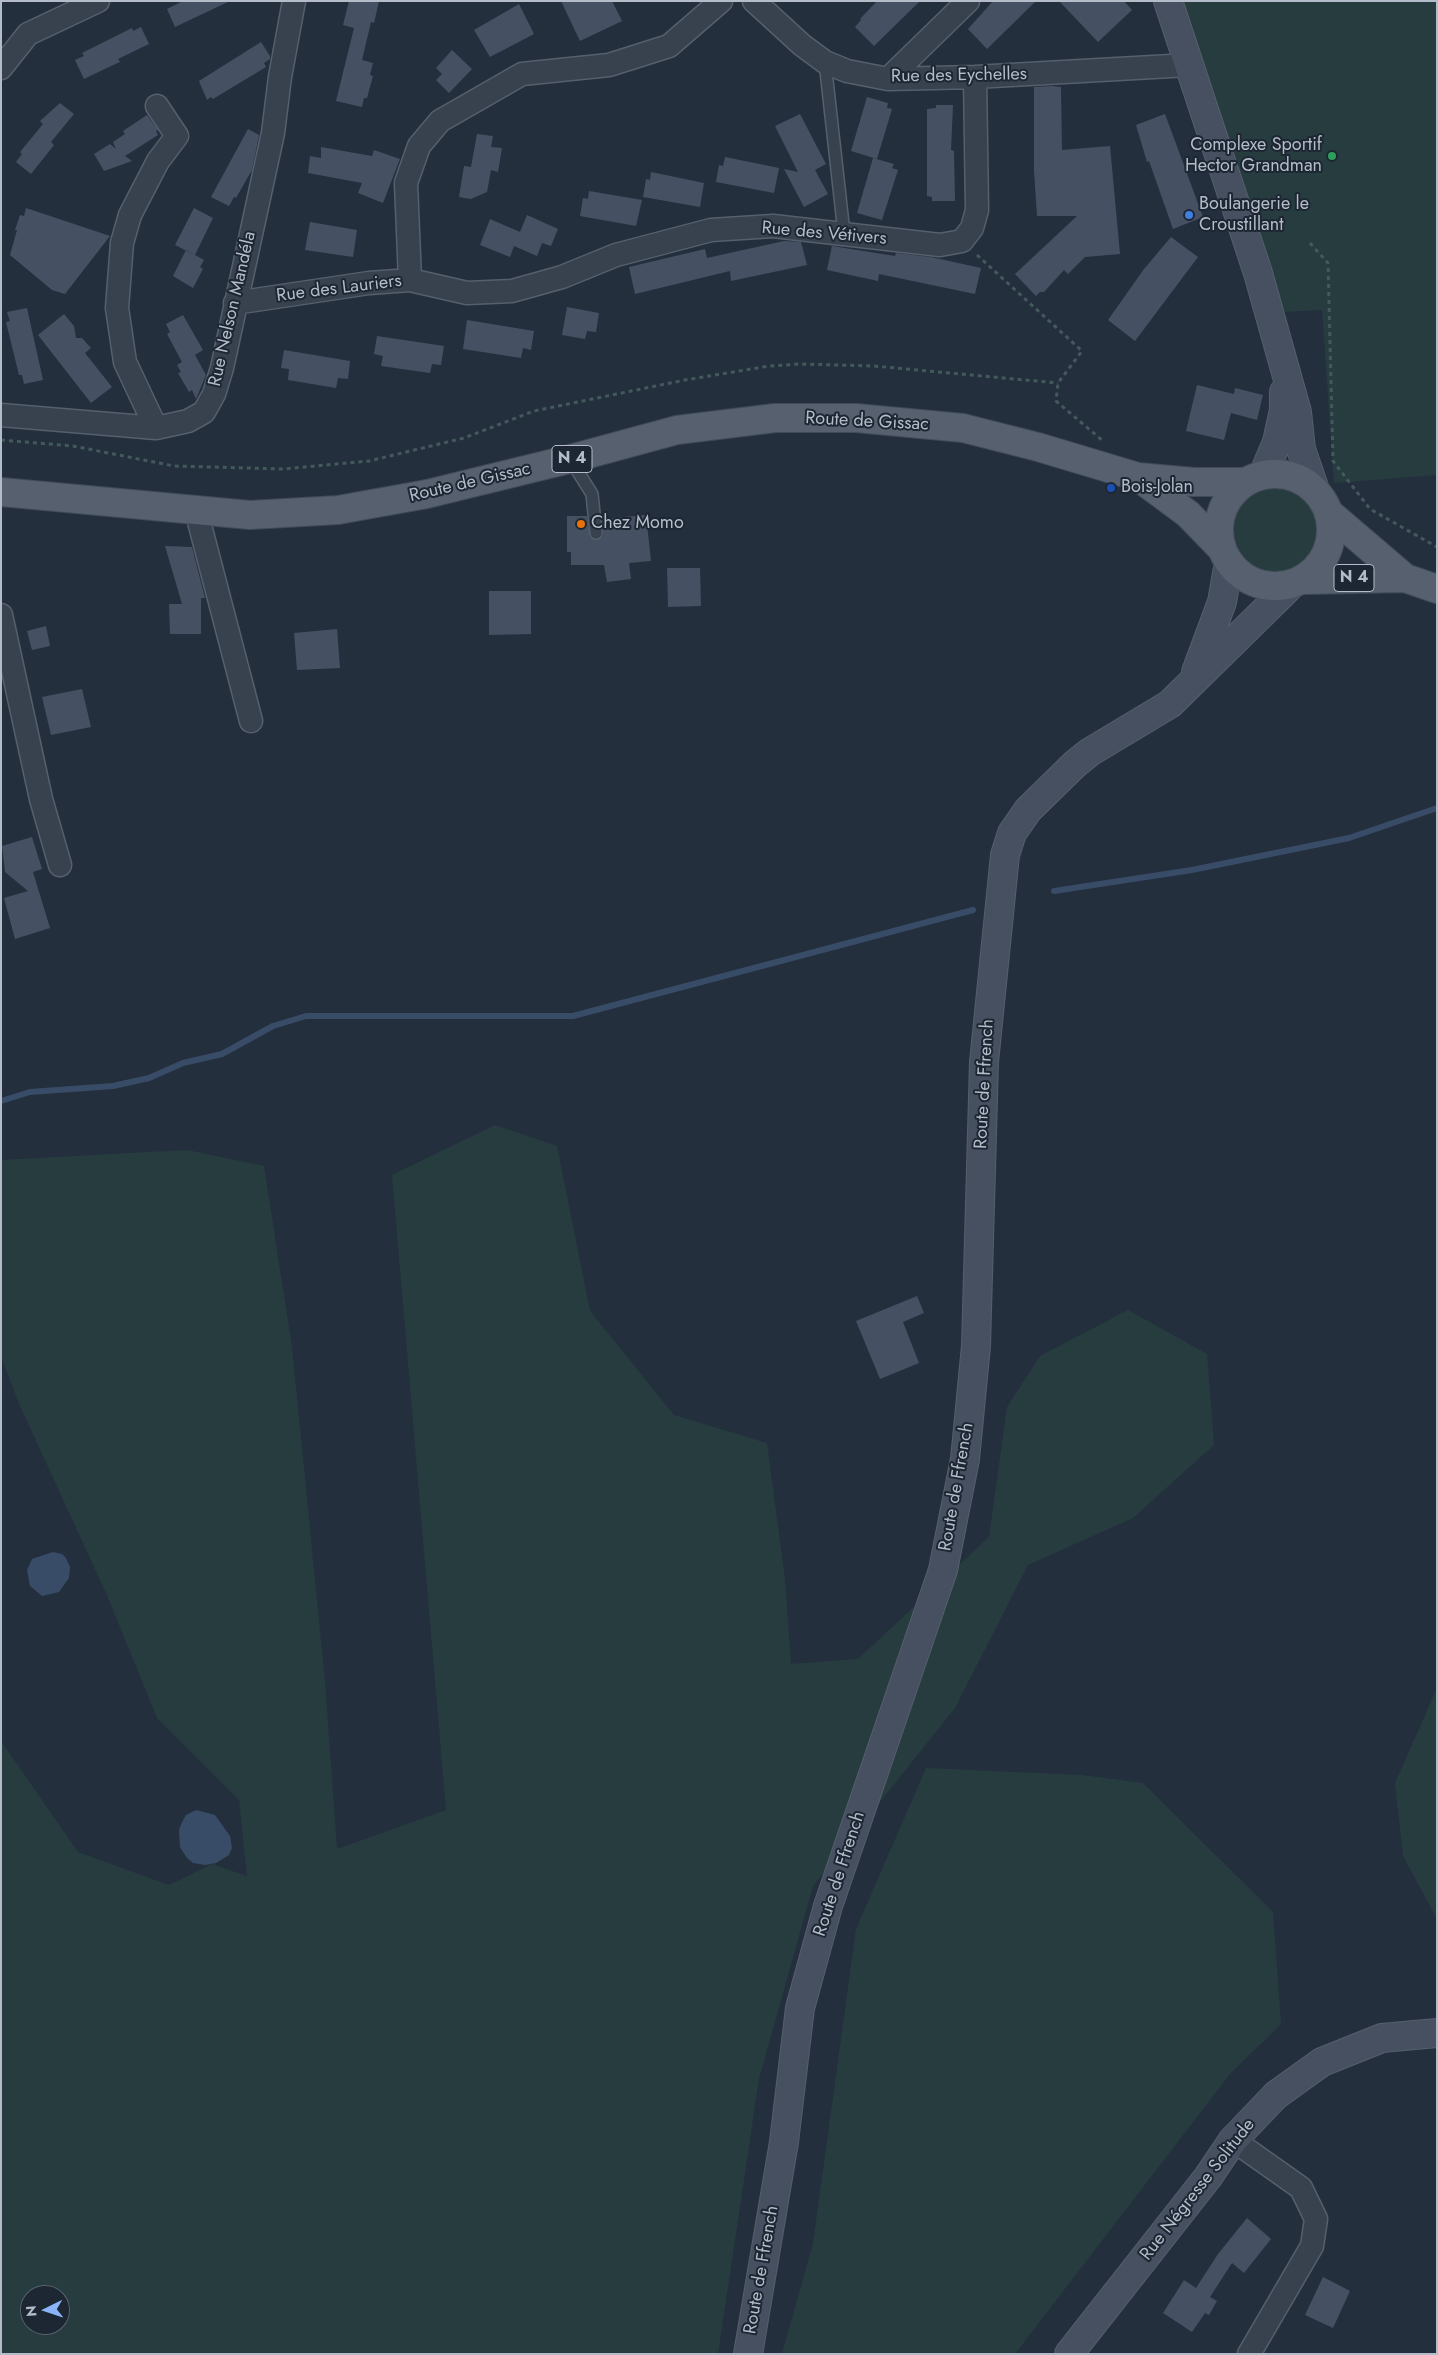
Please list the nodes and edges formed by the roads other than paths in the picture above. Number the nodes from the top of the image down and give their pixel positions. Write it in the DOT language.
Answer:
graph roads {
  1 [pos="98,1"];
  2 [pos="294,1"];
  3 [pos="721,1"];
  4 [pos="754,1"];
  5 [pos="968,1"];
  6 [pos="1168,1"];
  7 [pos="825,62"];
  8 [pos="1189,65"];
  9 [pos="1,68"];
  10 [pos="975,77"];
  11 [pos="888,79"];
  12 [pos="157,106"];
  13 [pos="844,233"];
  14 [pos="410,280"];
  15 [pos="235,303"];
  16 [pos="1284,368"];
  17 [pos="1,415"];
  18 [pos="156,428"];
  19 [pos="570,459"];
  20 [pos="1138,477"];
  21 [pos="1254,478"];
  22 [pos="1315,490"];
  23 [pos="1,492"];
  24 [pos="196,510"];
  25 [pos="1329,513"];
  26 [pos="596,533"];
  27 [pos="1226,556"];
  28 [pos="1405,578"];
  29 [pos="1297,582"];
  30 [pos="1437,589"];
  31 [pos="1,615"];
  32 [pos="1192,683"];
  33 [pos="251,721"];
  34 [pos="60,865"];
  35 [pos="1437,2033"];
  36 [pos="1233,2140"];
  37 [pos="748,2354"];
  38 [pos="1069,2354"];
  39 [pos="1249,2354"];
  1 -- 9 [label="street"];
  2 -- 15 [label="street, Rue Nelson Mandéla"];
  3 -- 14 [label="street, Rue des Lauriers"];
  4 -- 7 [label="street, Rue des Eychelles"];
  5 -- 11 [label="street"];
  6 -- 8 [label="main road"];
  7 -- 11 [label="street, Rue des Eychelles"];
  7 -- 13 [label="lane"];
  8 -- 10 [label="street, Rue des Eychelles"];
  8 -- 16 [label="main road"];
  10 -- 11 [label="street, Rue des Eychelles"];
  10 -- 13 [label="street, Rue des Vétivers"];
  12 -- 18 [label="street"];
  13 -- 14 [label="street, Rue des Vétivers"];
  14 -- 15 [label="street, Rue des Lauriers"];
  15 -- 18 [label="street, Rue Nelson Mandéla"];
  16 -- 21 [label="main road"];
  16 -- 22 [label="main road"];
  17 -- 18 [label="street, Rue Nelson Mandéla"];
  19 -- 20 [label="main road, Route de Gissac / N 4"];
  19 -- 24 [label="main road, Route de Gissac / N 4"];
  19 -- 26 [label="lane"];
  20 -- 21 [label="main road, Route de Gissac / N 4"];
  20 -- 27 [label="main road, Route de Gissac / N 4"];
  21 -- 22 [label="main road"];
  21 -- 27 [label="main road"];
  22 -- 25 [label="main road"];
  23 -- 24 [label="main road, Route de Gissac / N 4"];
  24 -- 33 [label="street"];
  25 -- 28 [label="main road, N 4"];
  25 -- 29 [label="main road"];
  27 -- 29 [label="main road"];
  27 -- 32 [label="main road, Route de Ffrench"];
  28 -- 29 [label="main road, N 4"];
  28 -- 30 [label="main road, N 4"];
  29 -- 32 [label="main road, Route de Ffrench"];
  31 -- 34 [label="street"];
  32 -- 37 [label="main road, Route de Ffrench"];
  35 -- 36 [label="main road, Rue Négresse Solitude"];
  36 -- 38 [label="main road, Rue Négresse Solitude"];
  36 -- 39 [label="street"];
}
